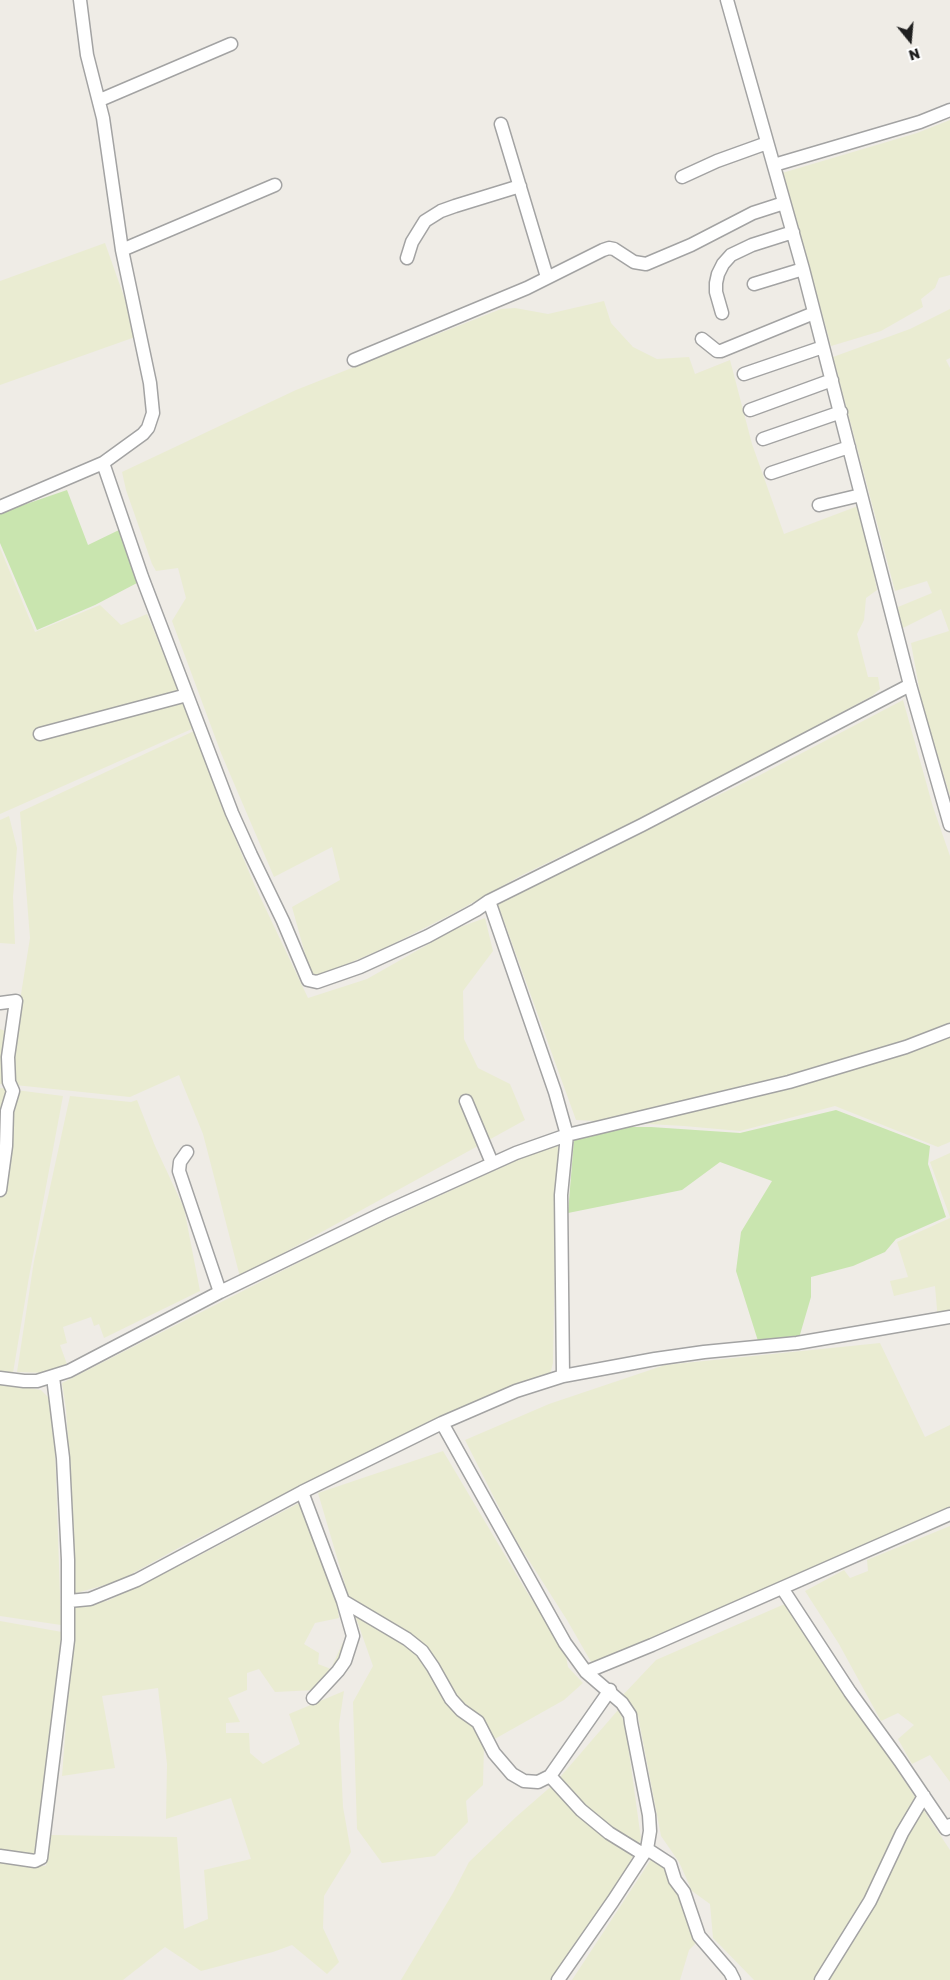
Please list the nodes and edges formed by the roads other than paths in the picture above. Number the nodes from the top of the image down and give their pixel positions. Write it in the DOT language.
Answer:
graph roads {
  1 [pos="80,0"];
  2 [pos="728,0"];
  3 [pos="231,44"];
  4 [pos="100,100"];
  5 [pos="950,110"];
  6 [pos="501,124"];
  7 [pos="767,143"];
  8 [pos="774,165"];
  9 [pos="682,178"];
  10 [pos="274,184"];
  11 [pos="520,186"];
  12 [pos="784,203"];
  13 [pos="792,232"];
  14 [pos="122,250"];
  15 [pos="407,258"];
  16 [pos="803,269"];
  17 [pos="547,277"];
  18 [pos="754,284"];
  19 [pos="722,313"];
  20 [pos="814,313"];
  21 [pos="702,339"];
  22 [pos="823,346"];
  23 [pos="354,360"];
  24 [pos="744,374"];
  25 [pos="832,380"];
  26 [pos="750,410"];
  27 [pos="841,412"];
  28 [pos="763,439"];
  29 [pos="849,446"];
  30 [pos="103,463"];
  31 [pos="771,473"];
  32 [pos="861,495"];
  33 [pos="819,505"];
  34 [pos="0,506"];
  35 [pos="910,685"];
  36 [pos="187,695"];
  37 [pos="40,734"];
  38 [pos="947,799"];
  39 [pos="950,825"];
  40 [pos="489,901"];
  41 [pos="0,1003"];
  42 [pos="950,1030"];
  43 [pos="466,1101"];
  44 [pos="567,1135"];
  45 [pos="187,1152"];
  46 [pos="492,1163"];
  47 [pos="0,1190"];
  48 [pos="220,1292"];
  49 [pos="950,1317"];
  50 [pos="563,1376"];
  51 [pos="53,1377"];
  52 [pos="0,1378"];
  53 [pos="442,1423"];
  54 [pos="302,1492"];
  55 [pos="950,1514"];
  56 [pos="782,1588"];
  57 [pos="69,1601"];
  58 [pos="343,1601"];
  59 [pos="586,1672"];
  60 [pos="610,1690"];
  61 [pos="313,1698"];
  62 [pos="550,1776"];
  63 [pos="924,1796"];
  64 [pos="950,1825"];
  65 [pos="645,1851"];
  66 [pos="0,1856"];
  67 [pos="558,1980"];
  68 [pos="734,1980"];
  69 [pos="821,1980"];
  1 -- 4 [label="street"];
  2 -- 7 [label="street"];
  3 -- 4 [label="street"];
  4 -- 14 [label="street"];
  5 -- 8 [label="street"];
  6 -- 11 [label="street"];
  7 -- 8 [label="street"];
  7 -- 9 [label="street"];
  8 -- 12 [label="street"];
  10 -- 14 [label="street"];
  11 -- 15 [label="street"];
  11 -- 17 [label="street"];
  12 -- 13 [label="street"];
  12 -- 17 [label="street"];
  13 -- 16 [label="street"];
  13 -- 19 [label="street"];
  14 -- 30 [label="street"];
  16 -- 18 [label="street"];
  16 -- 20 [label="street"];
  17 -- 23 [label="street"];
  20 -- 21 [label="street"];
  20 -- 22 [label="street"];
  22 -- 24 [label="street"];
  22 -- 25 [label="street"];
  25 -- 26 [label="street"];
  25 -- 27 [label="street"];
  27 -- 28 [label="street"];
  27 -- 29 [label="street"];
  29 -- 31 [label="street"];
  29 -- 32 [label="street"];
  30 -- 34 [label="street"];
  30 -- 36 [label="street"];
  32 -- 33 [label="street"];
  32 -- 35 [label="street"];
  35 -- 38 [label="street"];
  35 -- 40 [label="street"];
  36 -- 37 [label="street"];
  36 -- 40 [label="street"];
  38 -- 39 [label="street"];
  40 -- 44 [label="street"];
  41 -- 47 [label="street"];
  42 -- 44 [label="street"];
  43 -- 46 [label="street"];
  44 -- 46 [label="street"];
  44 -- 50 [label="street"];
  45 -- 48 [label="street"];
  46 -- 48 [label="street"];
  48 -- 51 [label="street"];
  49 -- 50 [label="street"];
  50 -- 53 [label="street"];
  51 -- 52 [label="street"];
  51 -- 57 [label="street"];
  53 -- 54 [label="street"];
  53 -- 59 [label="street"];
  54 -- 57 [label="street"];
  54 -- 58 [label="street"];
  55 -- 56 [label="street"];
  56 -- 59 [label="street"];
  56 -- 63 [label="street"];
  57 -- 66 [label="street"];
  58 -- 61 [label="street"];
  58 -- 62 [label="street"];
  59 -- 60 [label="street"];
  60 -- 62 [label="street"];
  60 -- 65 [label="street"];
  62 -- 65 [label="street"];
  63 -- 64 [label="street"];
  63 -- 69 [label="street"];
  65 -- 67 [label="street"];
  65 -- 68 [label="street"];
}
